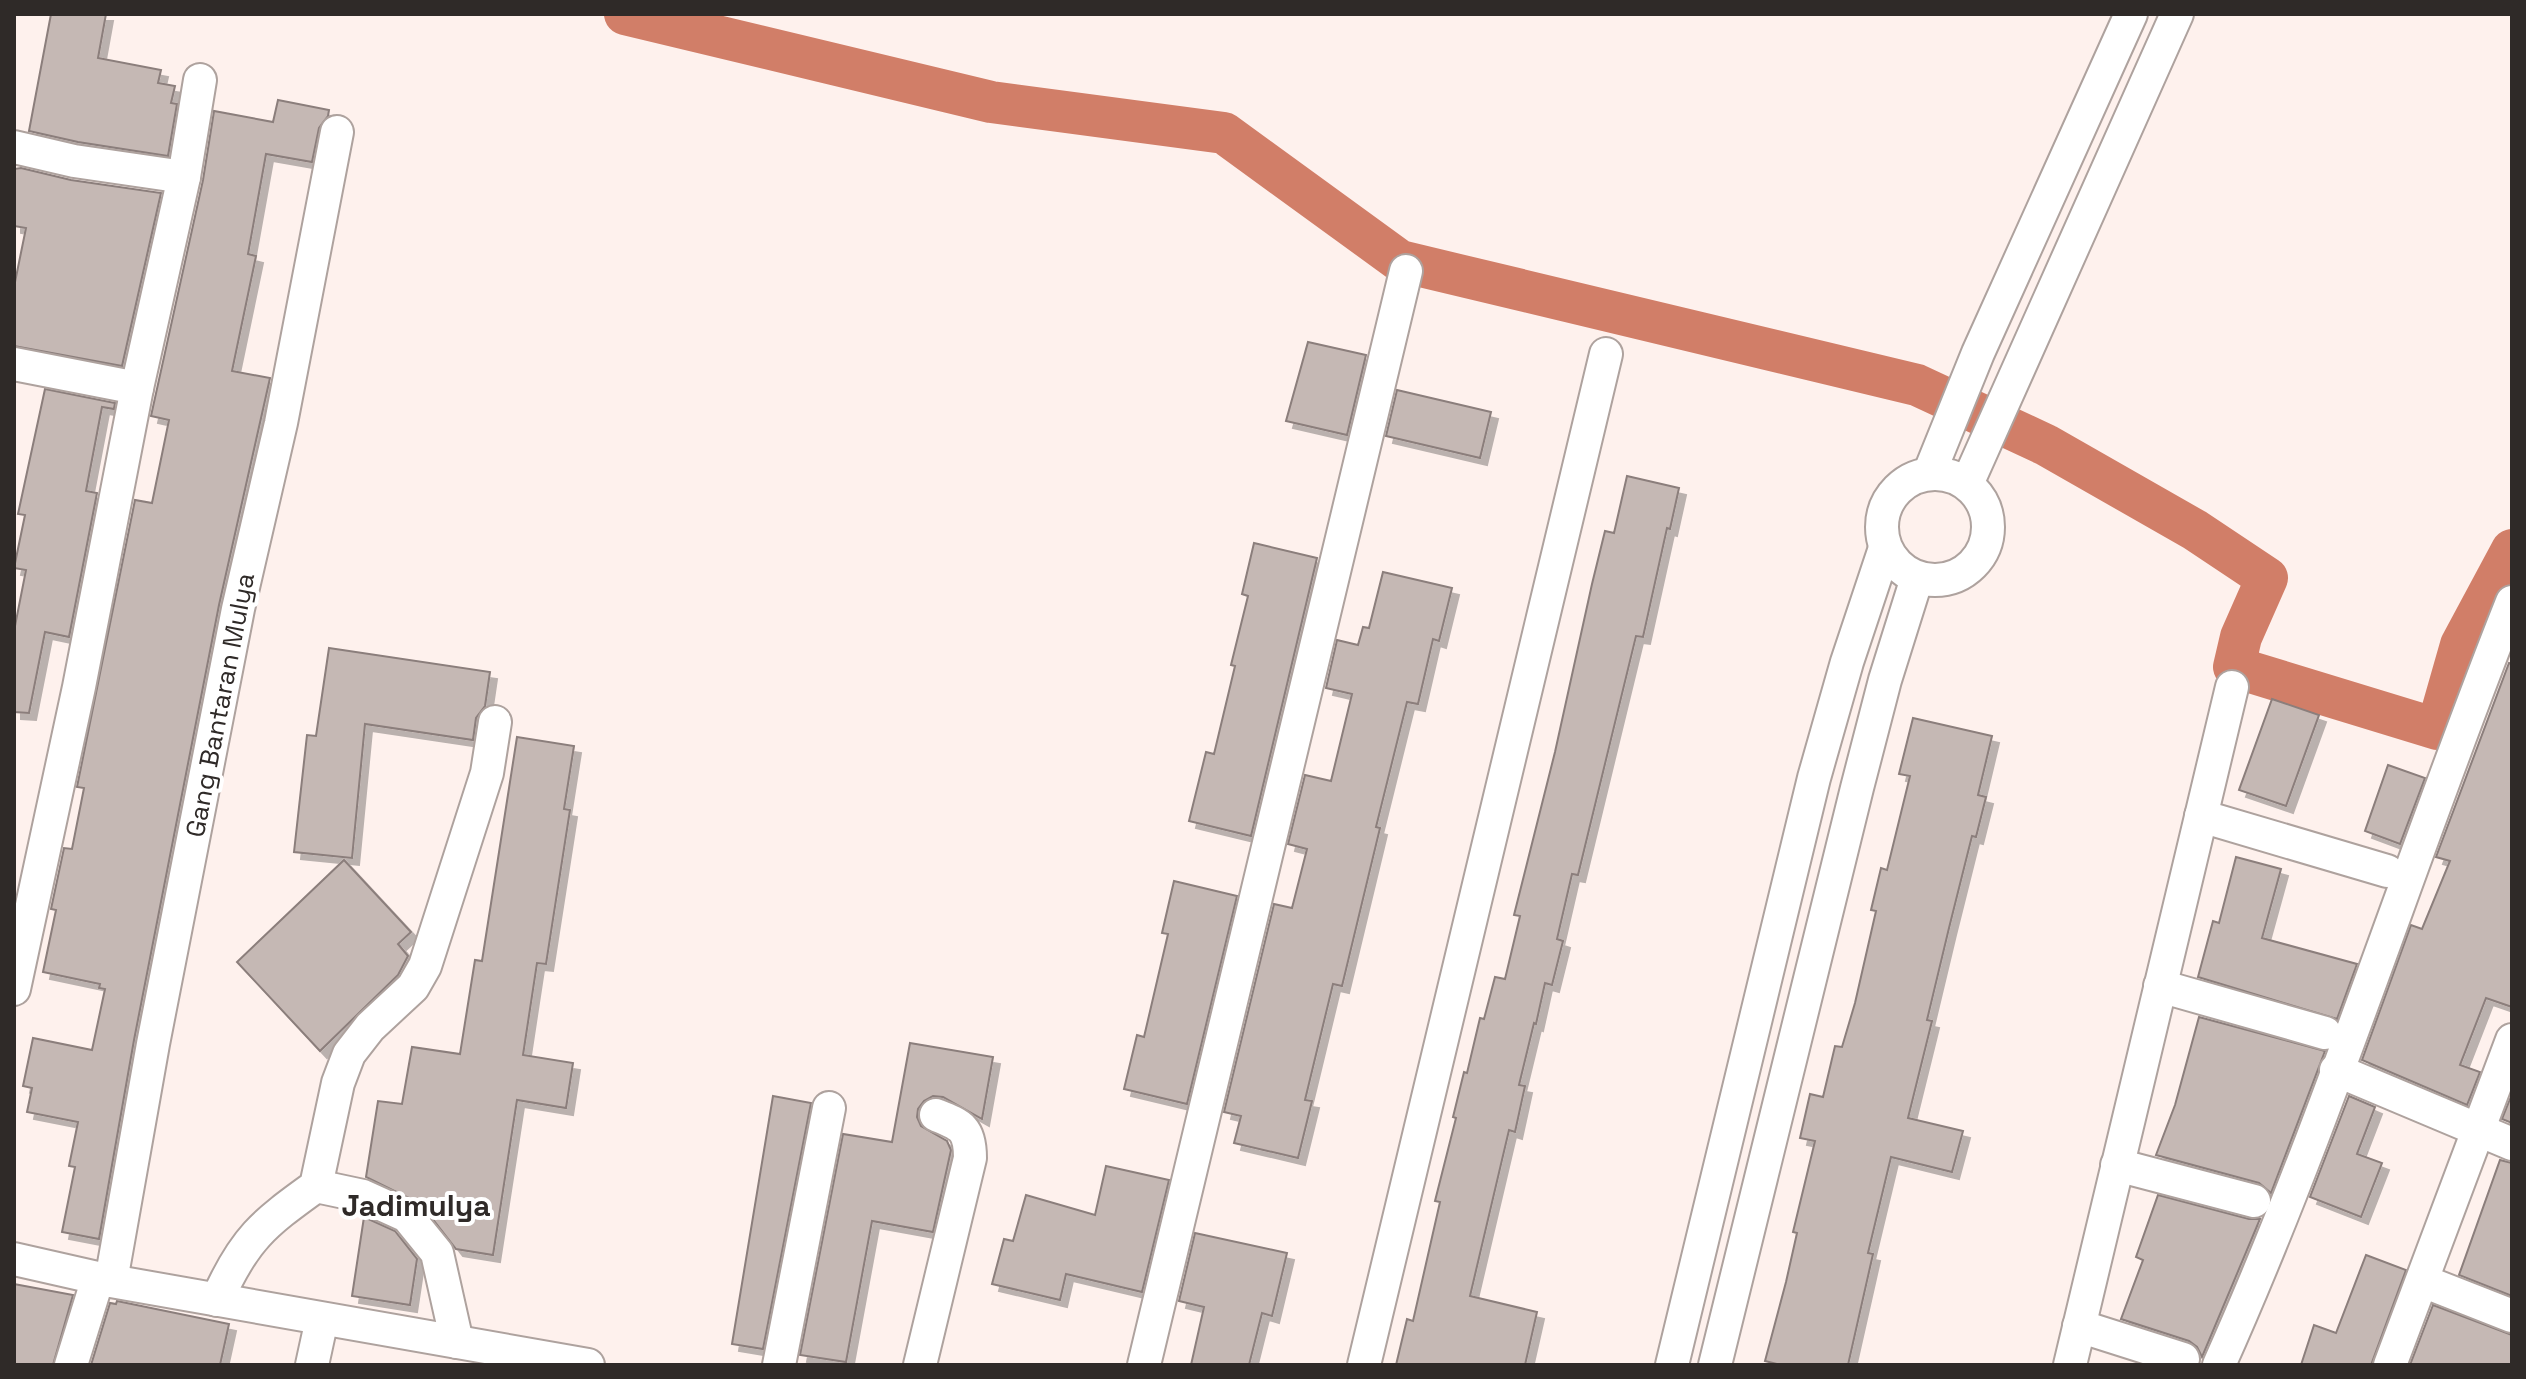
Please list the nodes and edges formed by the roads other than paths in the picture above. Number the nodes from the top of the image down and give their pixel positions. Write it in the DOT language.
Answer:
graph roads {
  1 [pos="2131,14"];
  2 [pos="2177,14"];
  3 [pos="200,80"];
  4 [pos="337,132"];
  5 [pos="14,147"];
  6 [pos="184,177"];
  7 [pos="1406,271"];
  8 [pos="1606,354"];
  9 [pos="14,364"];
  10 [pos="137,388"];
  11 [pos="1929,474"];
  12 [pos="1967,484"];
  13 [pos="1885,548"];
  14 [pos="1917,578"];
  15 [pos="2512,602"];
  16 [pos="2232,687"];
  17 [pos="495,722"];
  18 [pos="2201,816"];
  19 [pos="2387,871"];
  20 [pos="2160,986"];
  21 [pos="14,989"];
  22 [pos="2325,1033"];
  23 [pos="2512,1040"];
  24 [pos="2336,1070"];
  25 [pos="829,1108"];
  26 [pos="936,1115"];
  27 [pos="2478,1131"];
  28 [pos="2512,1144"];
  29 [pos="2117,1165"];
  30 [pos="316,1186"];
  31 [pos="2254,1201"];
  32 [pos="17,1254"];
  33 [pos="104,1279"];
  34 [pos="2423,1281"];
  35 [pos="217,1300"];
  36 [pos="2512,1316"];
  37 [pos="322,1319"];
  38 [pos="2079,1326"];
  39 [pos="457,1342"];
  40 [pos="2183,1359"];
  41 [pos="578,1364"];
  42 [pos="71,1365"];
  43 [pos="312,1365"];
  44 [pos="779,1365"];
  45 [pos="920,1365"];
  46 [pos="1144,1365"];
  47 [pos="1364,1365"];
  48 [pos="1672,1365"];
  49 [pos="1715,1365"];
  50 [pos="2070,1365"];
  51 [pos="2219,1365"];
  52 [pos="2390,1365"];
  1 -- 11 [label="street"];
  2 -- 12 [label="street"];
  3 -- 6 [label="street"];
  4 -- 33 [label="street, Gang Bantaran Mulya"];
  5 -- 6 [label="street"];
  6 -- 10 [label="street"];
  7 -- 46 [label="street"];
  8 -- 47 [label="street"];
  9 -- 10 [label="street"];
  10 -- 21 [label="street"];
  11 -- 12 [label="street"];
  11 -- 13 [label="street"];
  12 -- 14 [label="street"];
  13 -- 14 [label="street"];
  13 -- 48 [label="street"];
  14 -- 49 [label="street"];
  15 -- 24 [label="street"];
  16 -- 18 [label="street"];
  17 -- 30 [label="street"];
  18 -- 19 [label="street"];
  18 -- 20 [label="street"];
  20 -- 22 [label="street"];
  20 -- 29 [label="street"];
  23 -- 27 [label="street"];
  24 -- 27 [label="street"];
  24 -- 51 [label="street"];
  25 -- 44 [label="street"];
  26 -- 45 [label="street"];
  27 -- 28 [label="street"];
  27 -- 34 [label="street"];
  29 -- 31 [label="street"];
  29 -- 38 [label="street"];
  30 -- 35 [label="street"];
  30 -- 39 [label="street"];
  32 -- 33 [label="street"];
  33 -- 35 [label="street"];
  33 -- 42 [label="street, Gang Bantaran Mulya"];
  34 -- 36 [label="street"];
  34 -- 52 [label="street"];
  35 -- 37 [label="street"];
  37 -- 39 [label="street"];
  37 -- 43 [label="street"];
  38 -- 40 [label="street"];
  38 -- 50 [label="street"];
  39 -- 41 [label="street"];
}
